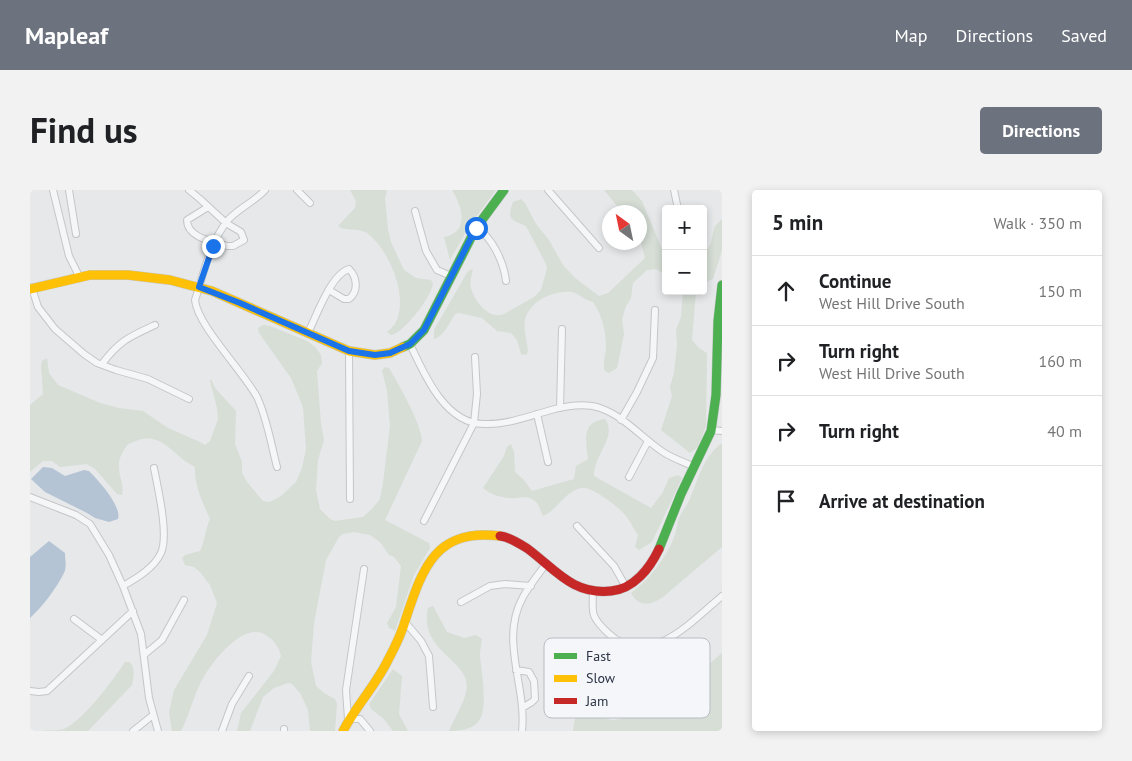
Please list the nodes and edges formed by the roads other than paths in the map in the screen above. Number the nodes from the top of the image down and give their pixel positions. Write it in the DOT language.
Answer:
graph roads {
  1 [pos="54,190"];
  2 [pos="69,190"];
  3 [pos="189,190"];
  4 [pos="265,190"];
  5 [pos="297,190"];
  6 [pos="504,190"];
  7 [pos="548,190"];
  8 [pos="674,190"];
  9 [pos="310,203"];
  10 [pos="677,205"];
  11 [pos="208,207"];
  12 [pos="415,210"];
  13 [pos="226,223"];
  14 [pos="476,228"];
  15 [pos="76,234"];
  16 [pos="215,242"];
  17 [pos="599,248"];
  18 [pos="79,276"];
  19 [pos="450,276"];
  20 [pos="506,280"];
  21 [pos="722,284"];
  22 [pos="199,287"];
  23 [pos="31,289"];
  24 [pos="329,290"];
  25 [pos="656,310"];
  26 [pos="155,325"];
  27 [pos="562,328"];
  28 [pos="308,334"];
  29 [pos="410,344"];
  30 [pos="349,351"];
  31 [pos="475,357"];
  32 [pos="102,364"];
  33 [pos="188,399"];
  34 [pos="560,408"];
  35 [pos="537,414"];
  36 [pos="621,420"];
  37 [pos="474,423"];
  38 [pos="711,430"];
  39 [pos="722,432"];
  40 [pos="648,441"];
  41 [pos="548,462"];
  42 [pos="278,467"];
  43 [pos="694,467"];
  44 [pos="154,468"];
  45 [pos="629,476"];
  46 [pos="30,497"];
  47 [pos="350,499"];
  48 [pos="424,521"];
  49 [pos="578,526"];
  50 [pos="545,565"];
  51 [pos="364,568"];
  52 [pos="123,586"];
  53 [pos="531,586"];
  54 [pos="626,587"];
  55 [pos="593,592"];
  56 [pos="722,596"];
  57 [pos="184,600"];
  58 [pos="461,602"];
  59 [pos="133,611"];
  60 [pos="74,619"];
  61 [pos="405,622"];
  62 [pos="613,638"];
  63 [pos="669,638"];
  64 [pos="102,640"];
  65 [pos="145,654"];
  66 [pos="516,670"];
  67 [pos="249,676"];
  68 [pos="30,691"];
  69 [pos="433,707"];
  70 [pos="522,708"];
  71 [pos="153,715"];
  72 [pos="348,719"];
  73 [pos="133,731"];
  74 [pos="158,731"];
  75 [pos="222,731"];
  76 [pos="342,731"];
  77 [pos="370,731"];
  78 [pos="522,731"];
  1 -- 18 [label="street"];
  2 -- 15 [label="street"];
  3 -- 11 [label="street"];
  4 -- 13 [label="street"];
  5 -- 9 [label="street"];
  6 -- 14 [label="street"];
  7 -- 17 [label="street"];
  8 -- 10 [label="street"];
  11 -- 13 [label="street"];
  11 -- 16 [label="street"];
  12 -- 19 [label="street"];
  13 -- 16 [label="street"];
  13 -- 16 [label="street"];
  14 -- 19 [label="street"];
  14 -- 20 [label="street"];
  16 -- 22 [label="street"];
  18 -- 22 [label="street"];
  18 -- 23 [label="street"];
  19 -- 29 [label="street"];
  21 -- 38 [label="street"];
  22 -- 28 [label="street"];
  22 -- 42 [label="street"];
  23 -- 32 [label="street"];
  24 -- 24 [label="street"];
  24 -- 28 [label="street"];
  25 -- 36 [label="street"];
  26 -- 32 [label="street"];
  27 -- 34 [label="street"];
  28 -- 30 [label="street"];
  29 -- 30 [label="street"];
  29 -- 37 [label="street"];
  30 -- 47 [label="street"];
  31 -- 37 [label="street"];
  32 -- 33 [label="street"];
  34 -- 35 [label="street"];
  34 -- 36 [label="street"];
  35 -- 37 [label="street"];
  35 -- 41 [label="street"];
  36 -- 40 [label="street"];
  37 -- 48 [label="street"];
  38 -- 39 [label="street"];
  38 -- 43 [label="street"];
  40 -- 43 [label="street"];
  40 -- 45 [label="street"];
  43 -- 54 [label="street"];
  44 -- 52 [label="street"];
  46 -- 52 [label="street"];
  49 -- 54 [label="street"];
  50 -- 53 [label="street"];
  50 -- 55 [label="street"];
  50 -- 61 [label="street"];
  51 -- 72 [label="street"];
  52 -- 59 [label="street"];
  53 -- 58 [label="street"];
  53 -- 66 [label="street"];
  54 -- 55 [label="street"];
  55 -- 62 [label="street"];
  56 -- 63 [label="street"];
  57 -- 65 [label="street"];
  59 -- 64 [label="street"];
  59 -- 65 [label="street"];
  60 -- 64 [label="street"];
  61 -- 69 [label="street"];
  61 -- 72 [label="street"];
  64 -- 68 [label="street"];
  65 -- 71 [label="street"];
  66 -- 70 [label="street"];
  66 -- 70 [label="street"];
  67 -- 75 [label="street"];
  70 -- 78 [label="street"];
  71 -- 73 [label="street"];
  71 -- 74 [label="street"];
  72 -- 76 [label="street"];
  72 -- 77 [label="street"];
}
